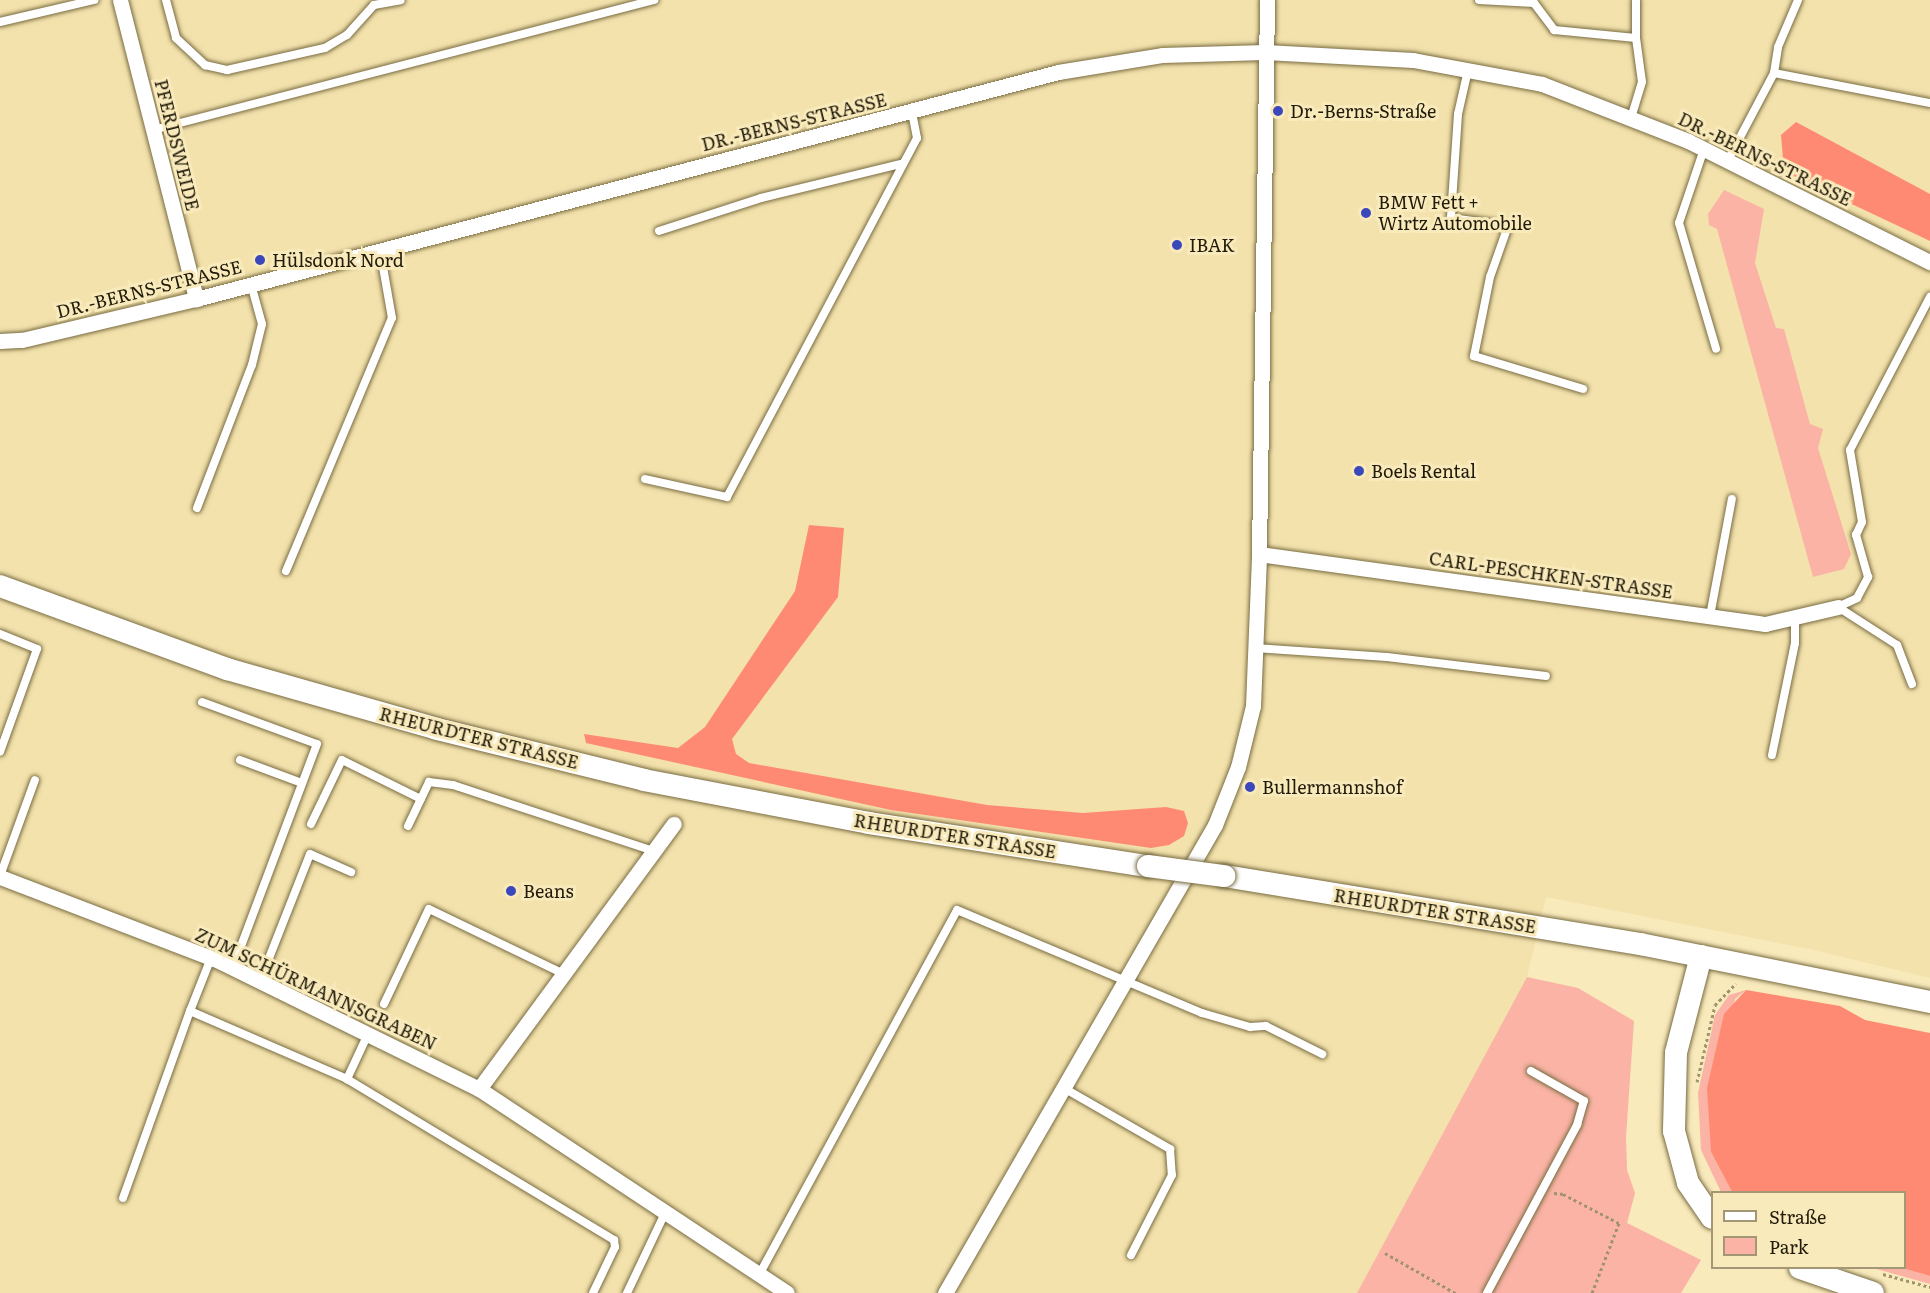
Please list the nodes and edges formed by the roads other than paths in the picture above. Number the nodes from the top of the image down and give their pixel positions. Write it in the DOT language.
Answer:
graph roads {
  1 [pos="94,0"];
  2 [pos="120,0"];
  3 [pos="166,0"];
  4 [pos="401,0"];
  5 [pos="654,0"];
  6 [pos="1266,0"];
  7 [pos="1479,0"];
  8 [pos="1635,0"];
  9 [pos="1798,0"];
  10 [pos="631,3"];
  11 [pos="0,22"];
  12 [pos="1636,38"];
  13 [pos="1265,52"];
  14 [pos="1468,70"];
  15 [pos="1774,73"];
  16 [pos="1930,103"];
  17 [pos="912,112"];
  18 [pos="1631,118"];
  19 [pos="153,130"];
  20 [pos="1704,148"];
  21 [pos="1728,160"];
  22 [pos="901,164"];
  23 [pos="659,231"];
  24 [pos="381,250"];
  25 [pos="1930,262"];
  26 [pos="251,284"];
  27 [pos="1930,297"];
  28 [pos="196,299"];
  29 [pos="0,341"];
  30 [pos="1716,349"];
  31 [pos="1583,389"];
  32 [pos="645,479"];
  33 [pos="1732,499"];
  34 [pos="197,508"];
  35 [pos="1258,554"];
  36 [pos="286,571"];
  37 [pos="0,586"];
  38 [pos="1838,607"];
  39 [pos="1710,616"];
  40 [pos="1795,617"];
  41 [pos="0,634"];
  42 [pos="1255,648"];
  43 [pos="1546,676"];
  44 [pos="1912,684"];
  45 [pos="202,702"];
  46 [pos="0,752"];
  47 [pos="1772,755"];
  48 [pos="240,760"];
  49 [pos="35,780"];
  50 [pos="302,783"];
  51 [pos="421,799"];
  52 [pos="311,824"];
  53 [pos="674,824"];
  54 [pos="408,826"];
  55 [pos="654,851"];
  56 [pos="351,872"];
  57 [pos="0,876"];
  58 [pos="1701,956"];
  59 [pos="211,958"];
  60 [pos="233,967"];
  61 [pos="564,974"];
  62 [pos="1124,980"];
  63 [pos="260,981"];
  64 [pos="1930,1002"];
  65 [pos="384,1004"];
  66 [pos="190,1011"];
  67 [pos="368,1034"];
  68 [pos="1323,1054"];
  69 [pos="1531,1071"];
  70 [pos="347,1079"];
  71 [pos="1061,1087"];
  72 [pos="480,1089"];
  73 [pos="123,1198"];
  74 [pos="665,1213"];
  75 [pos="1711,1215"];
  76 [pos="1131,1255"];
  77 [pos="1805,1269"];
  78 [pos="759,1275"];
  79 [pos="1876,1283"];
  80 [pos="593,1293"];
  81 [pos="627,1293"];
  82 [pos="787,1293"];
  83 [pos="945,1293"];
  84 [pos="1487,1293"];
  1 -- 11 [label="lane"];
  2 -- 19 [label="street, PFERDSWEIDE"];
  3 -- 4 [label="lane"];
  5 -- 10 [label="lane"];
  6 -- 13 [label="street"];
  7 -- 12 [label="lane"];
  8 -- 12 [label="lane"];
  9 -- 15 [label="lane"];
  10 -- 19 [label="lane"];
  12 -- 18 [label="lane"];
  13 -- 14 [label="street, DR.-BERNS-STRASSE"];
  13 -- 17 [label="street, DR.-BERNS-STRASSE"];
  13 -- 35 [label="street"];
  14 -- 18 [label="street, DR.-BERNS-STRASSE"];
  14 -- 31 [label="lane"];
  15 -- 16 [label="lane"];
  15 -- 21 [label="lane"];
  17 -- 22 [label="lane"];
  17 -- 24 [label="street, DR.-BERNS-STRASSE"];
  18 -- 20 [label="street, DR.-BERNS-STRASSE"];
  19 -- 28 [label="street, PFERDSWEIDE"];
  20 -- 21 [label="street, DR.-BERNS-STRASSE"];
  20 -- 30 [label="lane"];
  21 -- 25 [label="street, DR.-BERNS-STRASSE"];
  22 -- 23 [label="lane"];
  22 -- 32 [label="lane"];
  24 -- 26 [label="street, DR.-BERNS-STRASSE"];
  24 -- 36 [label="lane"];
  26 -- 28 [label="street, DR.-BERNS-STRASSE"];
  26 -- 34 [label="lane"];
  27 -- 38 [label="lane"];
  28 -- 29 [label="street, DR.-BERNS-STRASSE"];
  33 -- 39 [label="lane"];
  35 -- 39 [label="street, CARL-PESCHKEN-STRASSE"];
  35 -- 42 [label="street"];
  37 -- 58 [label="main road, RHEURDTER STRASSE, bridge"];
  38 -- 40 [label="street, CARL-PESCHKEN-STRASSE"];
  38 -- 44 [label="lane"];
  39 -- 40 [label="street, CARL-PESCHKEN-STRASSE"];
  40 -- 47 [label="lane"];
  41 -- 46 [label="lane"];
  42 -- 43 [label="lane"];
  42 -- 62 [label="street"];
  45 -- 50 [label="lane"];
  48 -- 50 [label="lane"];
  49 -- 57 [label="lane"];
  50 -- 60 [label="lane"];
  51 -- 52 [label="lane"];
  51 -- 54 [label="lane"];
  51 -- 55 [label="lane"];
  53 -- 55 [label="street"];
  55 -- 61 [label="street"];
  56 -- 63 [label="lane"];
  57 -- 59 [label="street, ZUM SCHÜRMANNSGRABEN"];
  58 -- 64 [label="main road, RHEURDTER STRASSE"];
  58 -- 75 [label="main road"];
  59 -- 60 [label="street, ZUM SCHÜRMANNSGRABEN"];
  59 -- 66 [label="lane"];
  60 -- 63 [label="street, ZUM SCHÜRMANNSGRABEN"];
  61 -- 65 [label="lane"];
  61 -- 72 [label="street"];
  62 -- 68 [label="lane"];
  62 -- 71 [label="street"];
  62 -- 78 [label="lane"];
  63 -- 67 [label="street, ZUM SCHÜRMANNSGRABEN"];
  66 -- 70 [label="lane"];
  66 -- 73 [label="lane"];
  67 -- 70 [label="lane"];
  67 -- 72 [label="street, ZUM SCHÜRMANNSGRABEN"];
  69 -- 84 [label="lane"];
  70 -- 80 [label="lane"];
  71 -- 76 [label="lane"];
  71 -- 83 [label="street"];
  72 -- 74 [label="street, ZUM SCHÜRMANNSGRABEN"];
  74 -- 78 [label="street, ZUM SCHÜRMANNSGRABEN"];
  74 -- 81 [label="lane"];
  77 -- 79 [label="main road"];
  78 -- 82 [label="street, ZUM SCHÜRMANNSGRABEN"];
}
